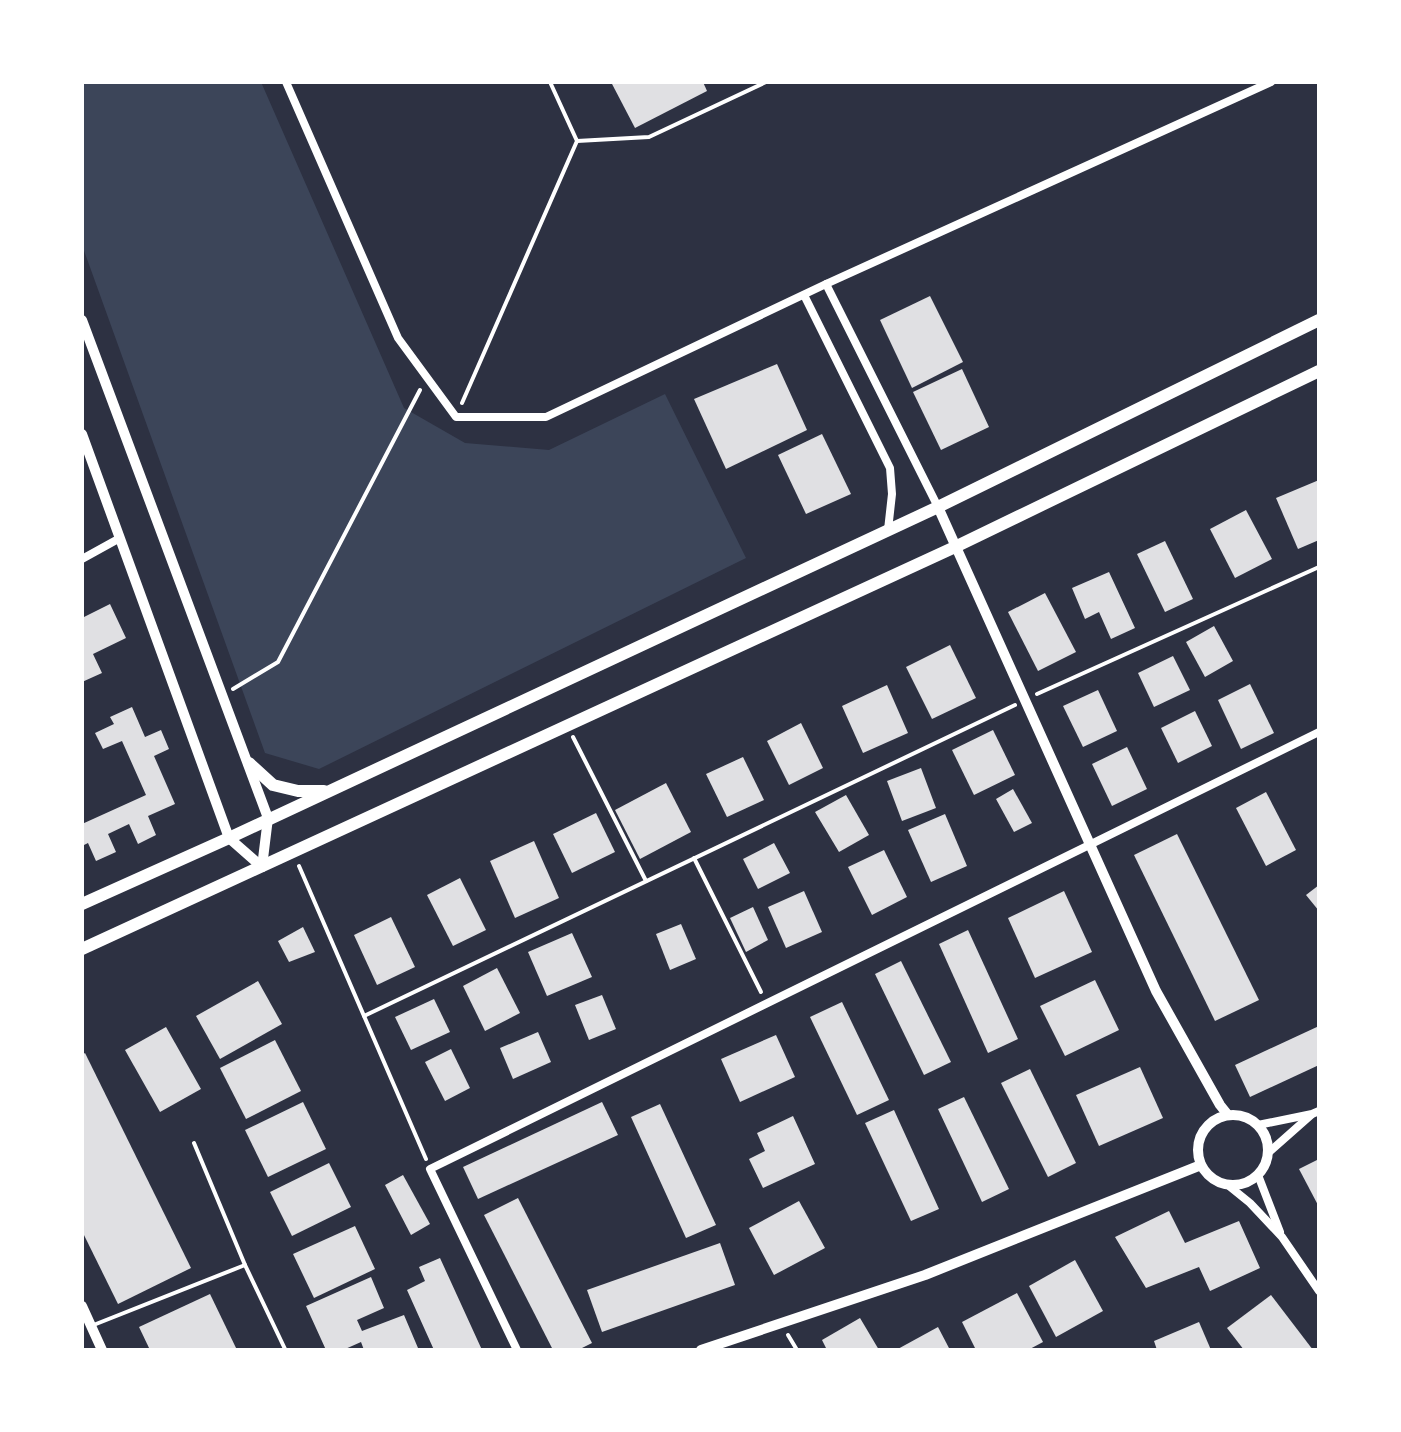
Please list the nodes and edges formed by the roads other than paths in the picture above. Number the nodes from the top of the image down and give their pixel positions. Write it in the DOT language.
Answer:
graph roads {
  1 [pos="286,82"];
  2 [pos="1271,82"];
  3 [pos="826,284"];
  4 [pos="804,295"];
  5 [pos="82,320"];
  6 [pos="1319,320"];
  7 [pos="1319,371"];
  8 [pos="82,434"];
  9 [pos="938,507"];
  10 [pos="888,530"];
  11 [pos="120,538"];
  12 [pos="955,547"];
  13 [pos="82,559"];
  14 [pos="1319,732"];
  15 [pos="249,763"];
  16 [pos="327,791"];
  17 [pos="268,818"];
  18 [pos="229,838"];
  19 [pos="1091,844"];
  20 [pos="262,867"];
  21 [pos="82,904"];
  22 [pos="82,949"];
  23 [pos="1316,1112"];
  24 [pos="1228,1115"];
  25 [pos="1258,1125"];
  26 [pos="194,1143"];
  27 [pos="1268,1153"];
  28 [pos="1201,1165"];
  29 [pos="1258,1175"];
  30 [pos="1229,1186"];
  31 [pos="1282,1237"];
  32 [pos="245,1265"];
  33 [pos="1319,1291"];
  34 [pos="82,1306"];
  35 [pos="87,1328"];
  36 [pos="285,1349"];
  37 [pos="102,1350"];
  38 [pos="517,1350"];
  39 [pos="701,1350"];
  1 -- 4 [label="street"];
  2 -- 3 [label="street"];
  3 -- 4 [label="street"];
  3 -- 9 [label="street"];
  4 -- 10 [label="street"];
  5 -- 15 [label="street"];
  6 -- 9 [label="main road"];
  7 -- 12 [label="main road"];
  8 -- 11 [label="street"];
  9 -- 10 [label="main road"];
  9 -- 12 [label="street"];
  10 -- 16 [label="main road"];
  11 -- 13 [label="street"];
  11 -- 18 [label="street"];
  12 -- 19 [label="street"];
  12 -- 20 [label="main road"];
  14 -- 19 [label="street"];
  15 -- 16 [label="main road"];
  15 -- 17 [label="street"];
  16 -- 17 [label="main road"];
  17 -- 18 [label="main road"];
  17 -- 20 [label="street"];
  18 -- 20 [label="street"];
  18 -- 21 [label="main road"];
  19 -- 24 [label="street"];
  19 -- 38 [label="street"];
  20 -- 22 [label="main road"];
  23 -- 25 [label="street"];
  23 -- 27 [label="street"];
  24 -- 25 [label="street"];
  24 -- 28 [label="street"];
  25 -- 27 [label="street"];
  26 -- 32 [label="lane"];
  27 -- 29 [label="street"];
  28 -- 30 [label="street"];
  28 -- 39 [label="street"];
  29 -- 30 [label="street"];
  29 -- 31 [label="street"];
  30 -- 31 [label="street"];
  31 -- 33 [label="street"];
  32 -- 35 [label="lane"];
  32 -- 36 [label="lane"];
  34 -- 35 [label="street"];
  35 -- 37 [label="street"];
}
